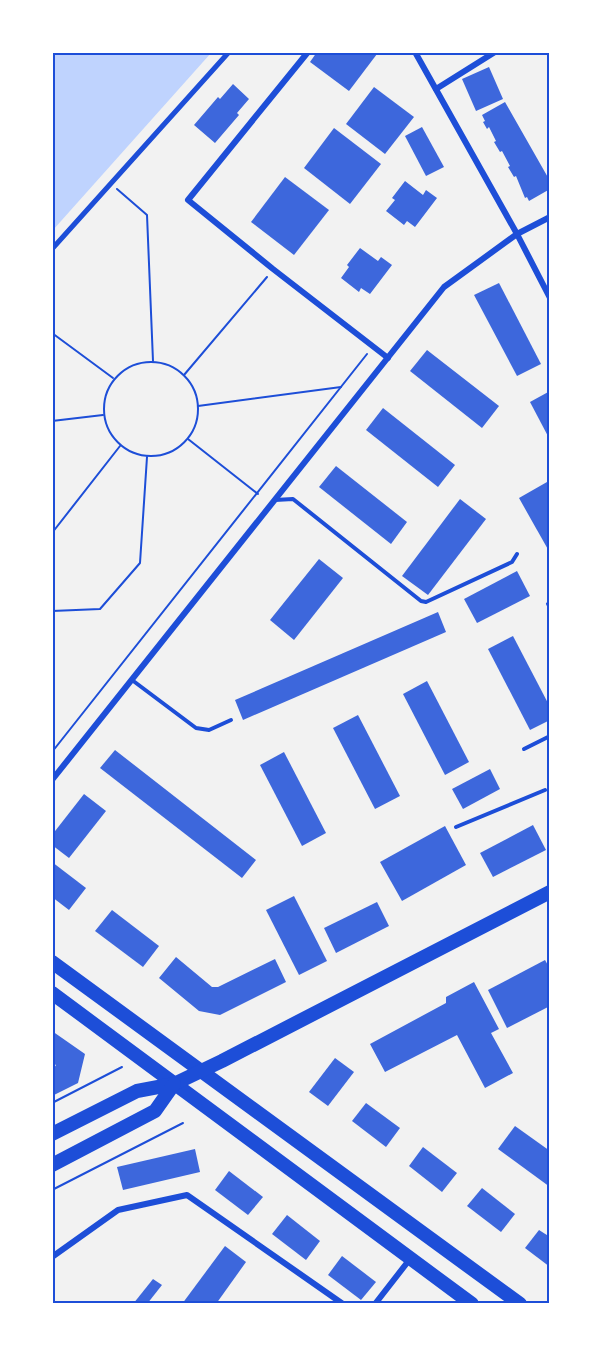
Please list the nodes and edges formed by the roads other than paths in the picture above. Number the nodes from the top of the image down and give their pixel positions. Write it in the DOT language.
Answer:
graph roads {
  1 [pos="229,52"];
  2 [pos="308,52"];
  3 [pos="415,52"];
  4 [pos="495,52"];
  5 [pos="436,89"];
  6 [pos="549,218"];
  7 [pos="517,234"];
  8 [pos="52,249"];
  9 [pos="549,298"];
  10 [pos="388,357"];
  11 [pos="275,500"];
  12 [pos="517,554"];
  13 [pos="132,680"];
  14 [pos="231,720"];
  15 [pos="549,736"];
  16 [pos="524,749"];
  17 [pos="52,780"];
  18 [pos="545,790"];
  19 [pos="456,827"];
  20 [pos="549,892"];
  21 [pos="52,962"];
  22 [pos="52,993"];
  23 [pos="202,1071"];
  24 [pos="174,1084"];
  25 [pos="52,1134"];
  26 [pos="52,1165"];
  27 [pos="52,1257"];
  28 [pos="411,1258"];
  29 [pos="343,1304"];
  30 [pos="375,1304"];
  31 [pos="472,1304"];
  32 [pos="520,1304"];
  1 -- 8 [label="street"];
  2 -- 10 [label="street"];
  3 -- 5 [label="street"];
  4 -- 5 [label="street"];
  5 -- 7 [label="street"];
  6 -- 7 [label="street"];
  7 -- 9 [label="street"];
  7 -- 10 [label="street"];
  10 -- 11 [label="street"];
  11 -- 12 [label="lane"];
  11 -- 13 [label="street"];
  13 -- 14 [label="lane"];
  13 -- 17 [label="street"];
  15 -- 16 [label="lane"];
  18 -- 19 [label="lane"];
  20 -- 23 [label="main road"];
  21 -- 23 [label="main road"];
  22 -- 24 [label="main road"];
  23 -- 24 [label="main road"];
  23 -- 32 [label="main road"];
  24 -- 25 [label="main road"];
  24 -- 26 [label="main road"];
  24 -- 28 [label="main road"];
  27 -- 29 [label="street"];
  28 -- 30 [label="street"];
  28 -- 31 [label="main road"];
}
